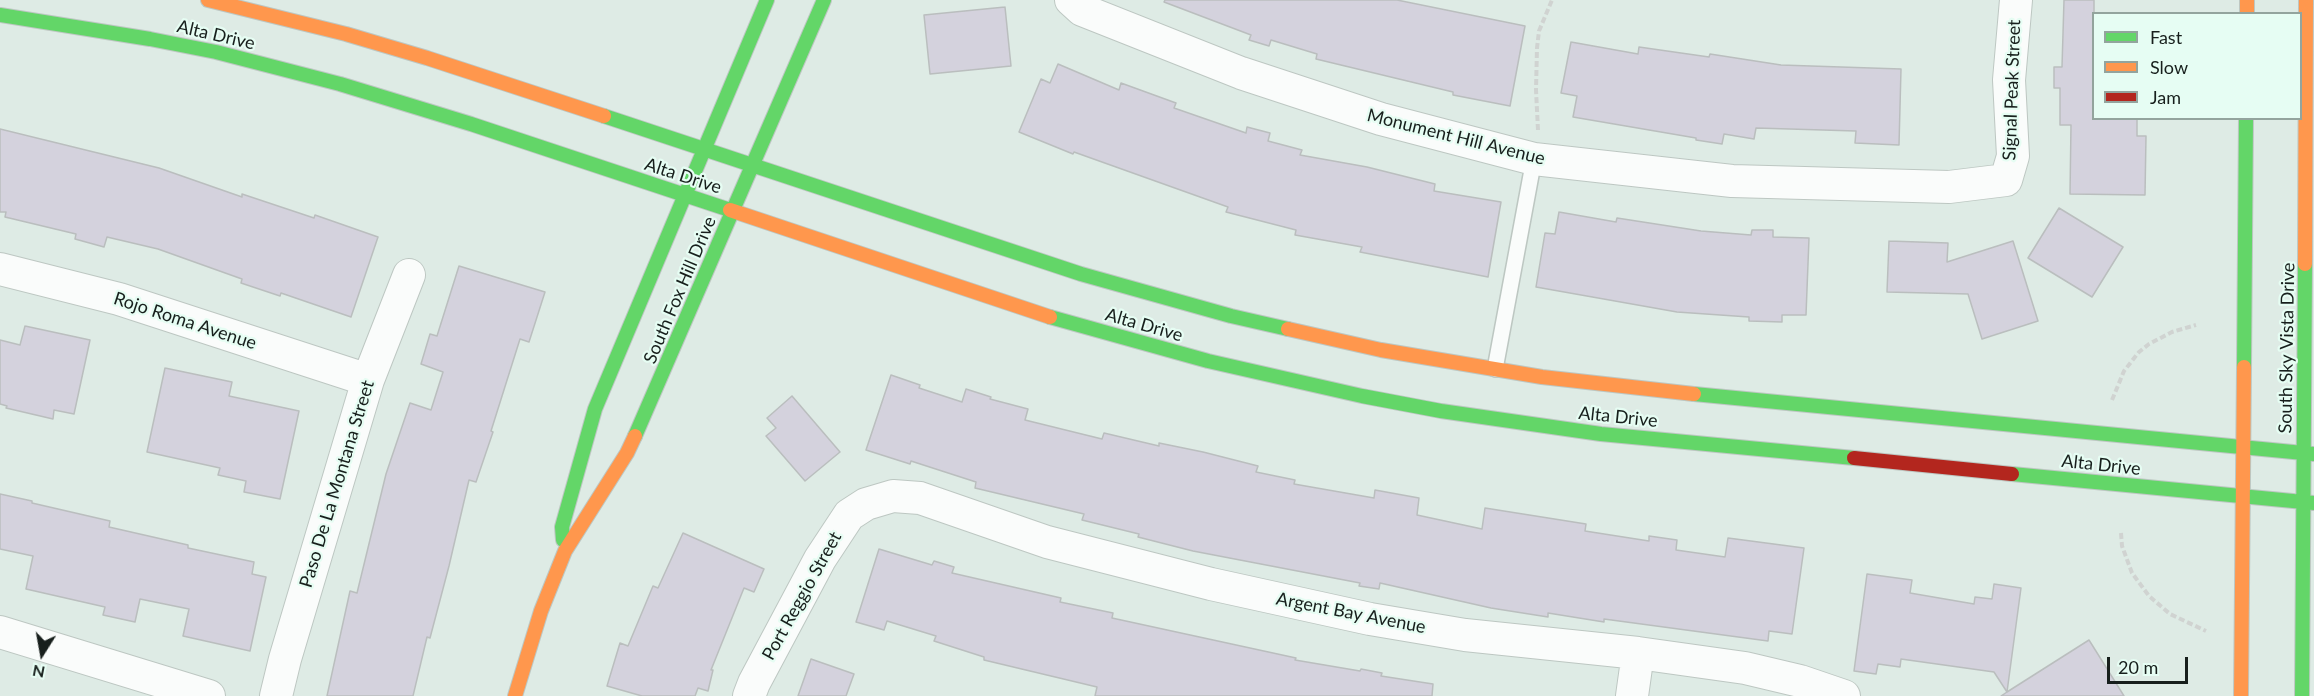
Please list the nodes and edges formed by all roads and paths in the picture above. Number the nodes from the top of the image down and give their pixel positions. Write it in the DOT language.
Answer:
graph roads {
  1 [pos="207,0"];
  2 [pos="767,0"];
  3 [pos="824,0"];
  4 [pos="1071,0"];
  5 [pos="1552,0"];
  6 [pos="2016,0"];
  7 [pos="2306,0"];
  8 [pos="0,15"];
  9 [pos="2246,120"];
  10 [pos="704,148"];
  11 [pos="1535,148"];
  12 [pos="753,165"];
  13 [pos="2006,180"];
  14 [pos="684,196"];
  15 [pos="734,212"];
  16 [pos="0,269"];
  17 [pos="409,275"];
  18 [pos="2196,326"];
  19 [pos="1495,369"];
  20 [pos="368,380"];
  21 [pos="2112,400"];
  22 [pos="2243,446"];
  23 [pos="2309,454"];
  24 [pos="2243,497"];
  25 [pos="2309,502"];
  26 [pos="866,504"];
  27 [pos="2121,533"];
  28 [pos="565,551"];
  29 [pos="2206,631"];
  30 [pos="0,632"];
  31 [pos="1638,653"];
  32 [pos="209,696"];
  33 [pos="276,696"];
  34 [pos="514,696"];
  35 [pos="749,696"];
  36 [pos="1632,696"];
  37 [pos="1844,696"];
  38 [pos="2241,696"];
  39 [pos="2302,696"];
  1 -- 10 [label="main road, Alta Drive"];
  2 -- 10 [label="main road, South Fox Hill Drive"];
  3 -- 12 [label="main road, South Fox Hill Drive"];
  4 -- 11 [label="street, Monument Hill Avenue"];
  5 -- 11 [label="path"];
  6 -- 13 [label="street, Signal Peak Street"];
  7 -- 23 [label="main road, South Sky Vista Drive"];
  8 -- 14 [label="main road, Alta Drive"];
  9 -- 22 [label="main road"];
  10 -- 12 [label="main road, Alta Drive"];
  10 -- 14 [label="main road, South Fox Hill Drive"];
  11 -- 13 [label="street, Monument Hill Avenue"];
  11 -- 19 [label="lane"];
  12 -- 15 [label="main road, South Fox Hill Drive"];
  12 -- 19 [label="main road, Alta Drive"];
  14 -- 15 [label="main road, Alta Drive"];
  14 -- 28 [label="main road, South Fox Hill Drive"];
  15 -- 24 [label="main road, Alta Drive"];
  15 -- 28 [label="main road, South Fox Hill Drive"];
  16 -- 20 [label="street, Rojo Roma Avenue"];
  17 -- 20 [label="street, Paso De La Montana Street"];
  18 -- 21 [label="path"];
  19 -- 22 [label="main road, Alta Drive"];
  20 -- 33 [label="street, Paso De La Montana Street"];
  22 -- 23 [label="main road, Alta Drive"];
  22 -- 24 [label="main road"];
  23 -- 25 [label="main road, South Sky Vista Drive"];
  24 -- 25 [label="main road, Alta Drive"];
  24 -- 38 [label="main road"];
  25 -- 39 [label="main road, South Sky Vista Drive"];
  26 -- 31 [label="street, Argent Bay Avenue"];
  26 -- 35 [label="street, Port Reggio Street"];
  27 -- 29 [label="path"];
  28 -- 34 [label="main road, South Fox Hill Drive"];
  30 -- 32 [label="street"];
  31 -- 36 [label="street"];
  31 -- 37 [label="street, Argent Bay Avenue"];
}
